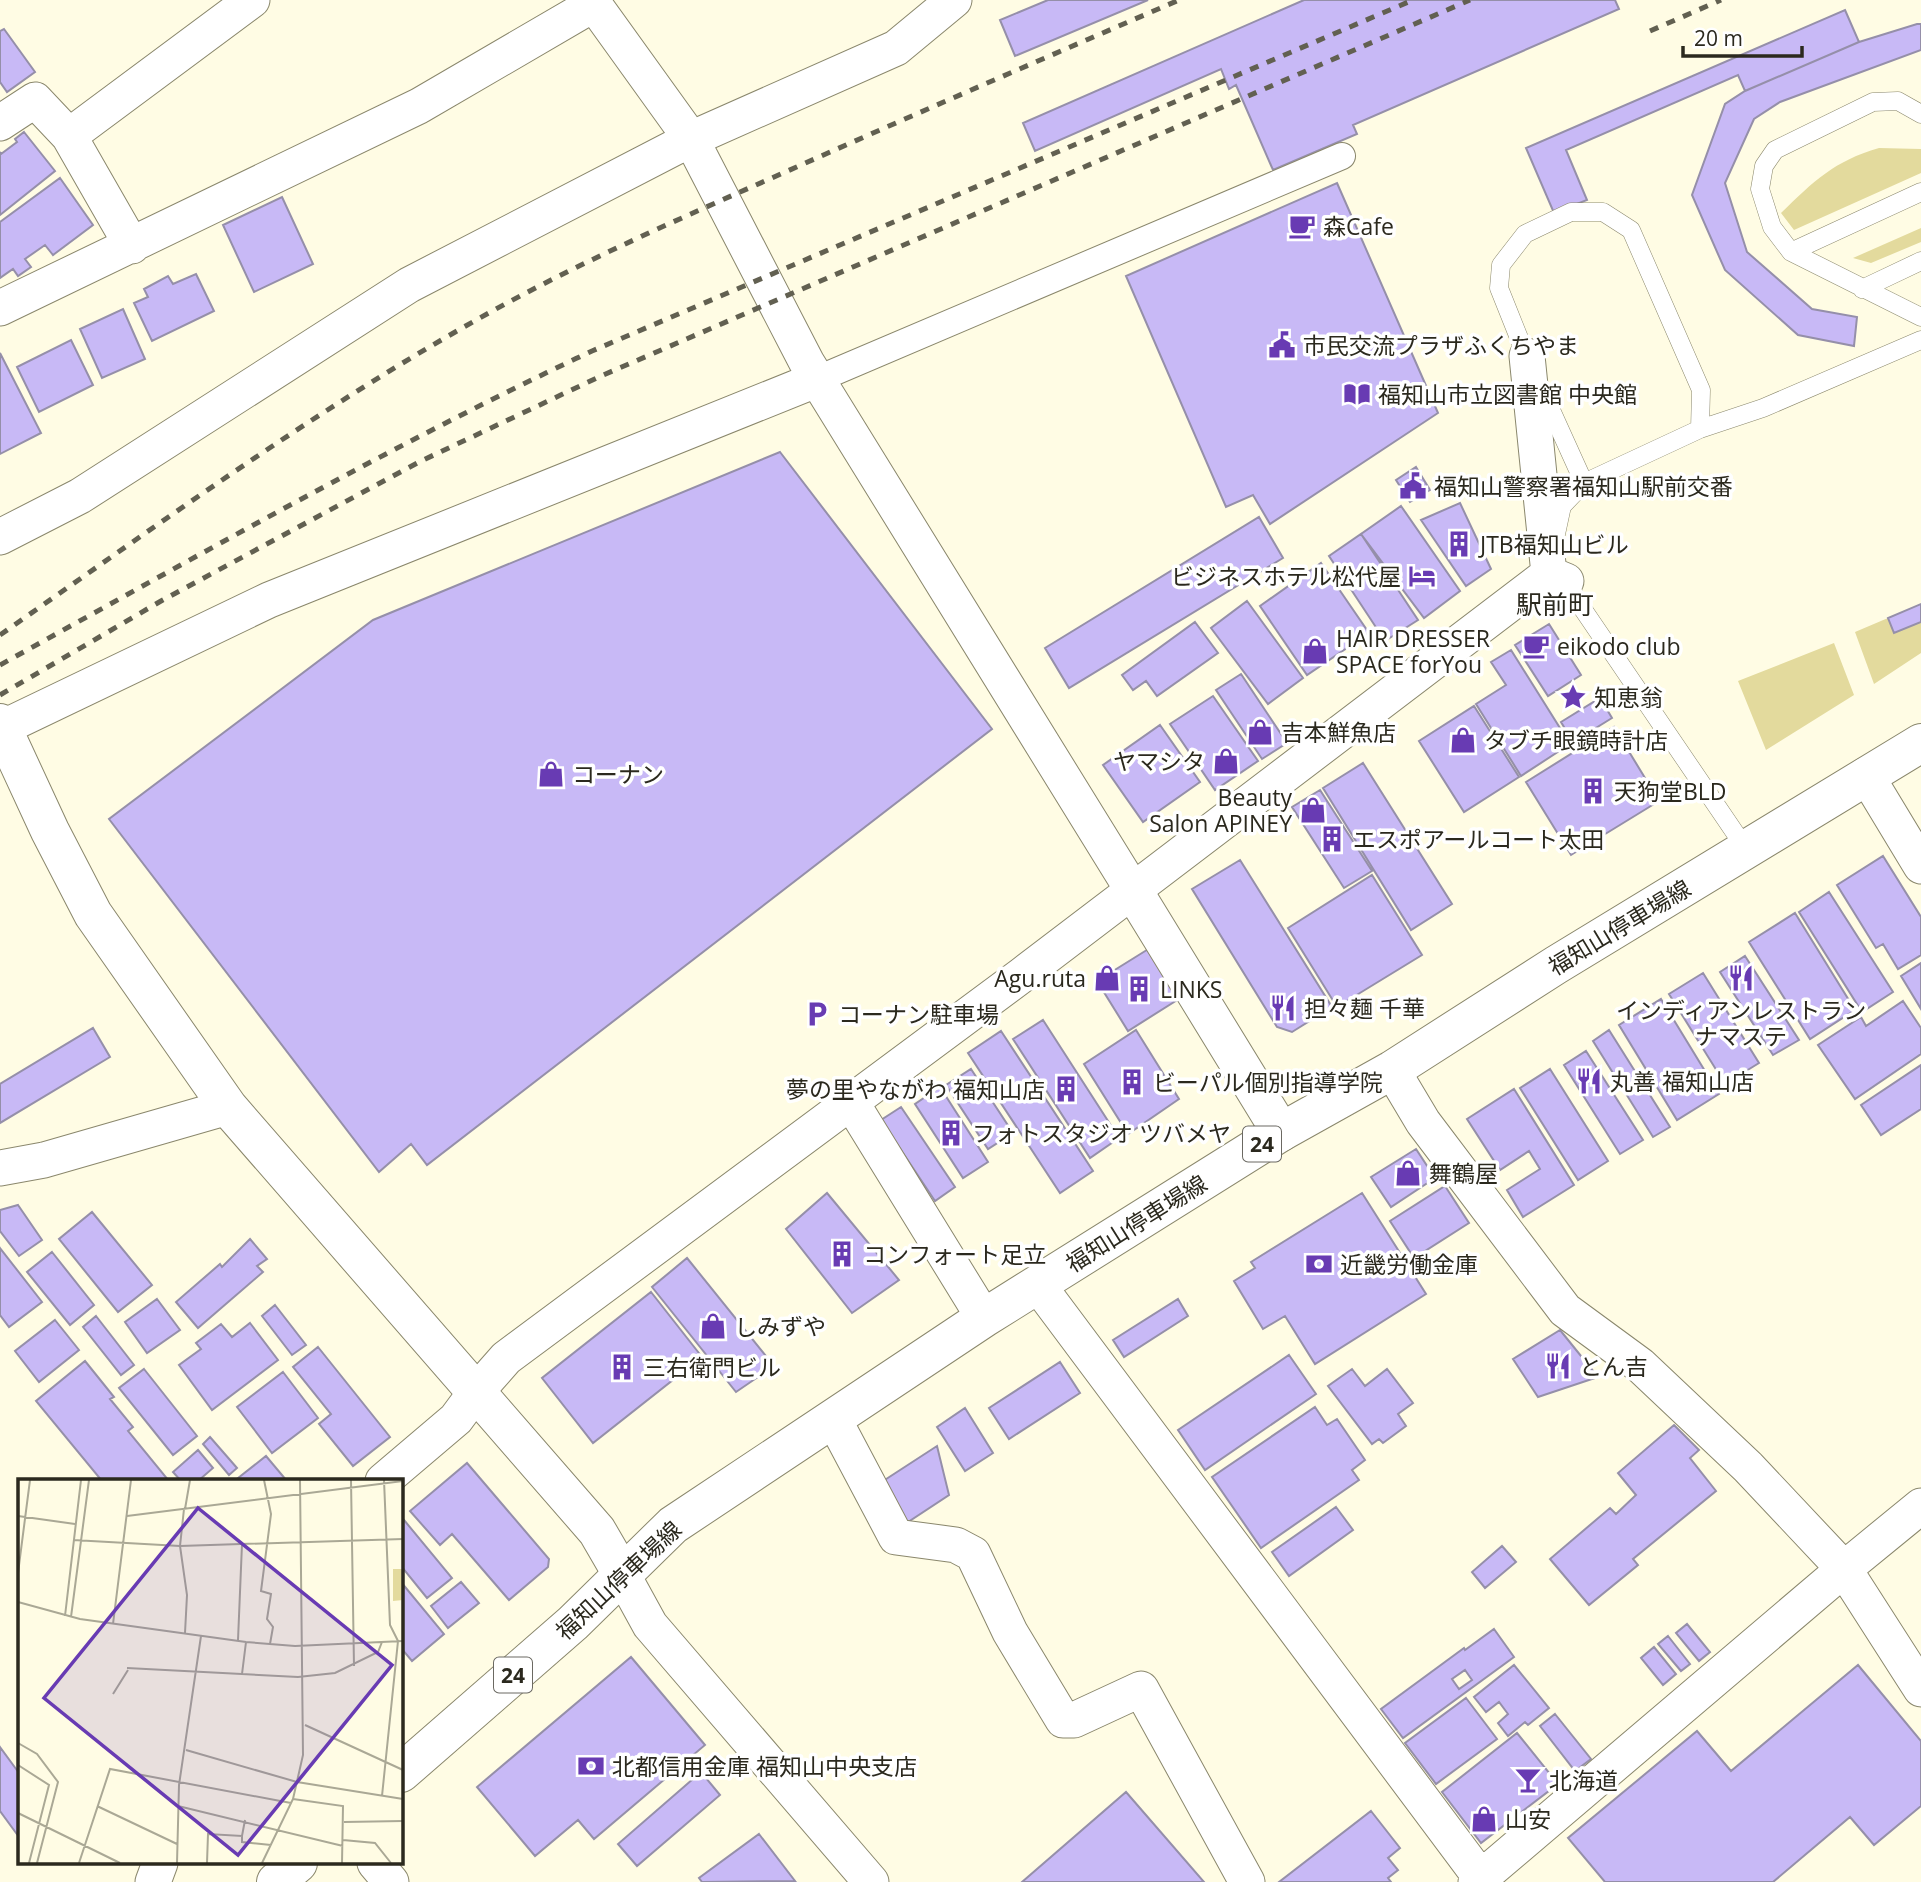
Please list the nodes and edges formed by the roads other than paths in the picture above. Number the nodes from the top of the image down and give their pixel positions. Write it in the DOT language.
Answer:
graph roads {
  1 [pos="252,0"];
  2 [pos="954,0"];
  3 [pos="594,1"];
  4 [pos="1921,114"];
  5 [pos="0,123"];
  6 [pos="69,136"];
  7 [pos="691,139"];
  8 [pos="1342,156"];
  9 [pos="1921,192"];
  10 [pos="132,246"];
  11 [pos="1791,252"];
  12 [pos="1921,261"];
  13 [pos="1862,289"];
  14 [pos="0,308"];
  15 [pos="1921,317"];
  16 [pos="1921,340"];
  17 [pos="1527,356"];
  18 [pos="818,379"];
  19 [pos="1700,429"];
  20 [pos="1584,482"];
  21 [pos="0,537"];
  22 [pos="1557,578"];
  23 [pos="1,727"];
  24 [pos="1921,743"];
  25 [pos="1866,775"];
  26 [pos="1746,849"];
  27 [pos="1921,866"];
  28 [pos="1132,889"];
  29 [pos="1392,1070"];
  30 [pos="851,1102"];
  31 [pos="228,1107"];
  32 [pos="1281,1132"];
  33 [pos="0,1168"];
  34 [pos="1038,1285"];
  35 [pos="985,1318"];
  36 [pos="476,1392"];
  37 [pos="833,1418"];
  38 [pos="385,1479"];
  39 [pos="1921,1506"];
  40 [pos="1844,1569"];
  41 [pos="622,1574"];
  42 [pos="1921,1689"];
  43 [pos="402,1772"];
  44 [pos="160,1864"];
  45 [pos="297,1864"];
  46 [pos="376,1864"];
  47 [pos="1479,1880"];
  48 [pos="153,1882"];
  49 [pos="276,1882"];
  50 [pos="391,1882"];
  51 [pos="871,1882"];
  52 [pos="1247,1882"];
  1 -- 6 [label="street"];
  2 -- 7 [label="street"];
  3 -- 7 [label="street"];
  3 -- 10 [label="street"];
  4 -- 11 [label="lane"];
  5 -- 6 [label="street"];
  6 -- 10 [label="street"];
  7 -- 18 [label="street"];
  7 -- 21 [label="street"];
  8 -- 18 [label="street"];
  9 -- 11 [label="lane"];
  10 -- 14 [label="street"];
  11 -- 13 [label="lane"];
  12 -- 13 [label="lane"];
  13 -- 15 [label="lane"];
  16 -- 19 [label="lane"];
  17 -- 19 [label="lane"];
  17 -- 20 [label="lane"];
  17 -- 22 [label="street"];
  18 -- 23 [label="street"];
  18 -- 28 [label="street"];
  19 -- 20 [label="lane"];
  20 -- 22 [label="lane"];
  22 -- 26 [label="lane"];
  22 -- 28 [label="street"];
  23 -- 31 [label="main road"];
  24 -- 25 [label="main road, 福知山停車場線 / 24"];
  25 -- 26 [label="main road, 福知山停車場線 / 24"];
  25 -- 27 [label="street"];
  26 -- 29 [label="main road, 福知山停車場線 / 24"];
  28 -- 30 [label="street"];
  28 -- 32 [label="main road"];
  29 -- 32 [label="main road, 福知山停車場線 / 24"];
  29 -- 40 [label="street"];
  30 -- 35 [label="street"];
  30 -- 36 [label="street"];
  31 -- 33 [label="street"];
  31 -- 36 [label="main road"];
  32 -- 34 [label="main road, 福知山停車場線 / 24"];
  34 -- 35 [label="main road, 福知山停車場線 / 24"];
  34 -- 47 [label="street"];
  35 -- 37 [label="main road, 福知山停車場線 / 24"];
  36 -- 38 [label="street"];
  36 -- 41 [label="main road"];
  37 -- 41 [label="main road, 福知山停車場線 / 24"];
  37 -- 52 [label="street"];
  39 -- 40 [label="street"];
  40 -- 42 [label="street"];
  40 -- 47 [label="street"];
  41 -- 43 [label="main road, 福知山停車場線 / 24"];
  41 -- 51 [label="street"];
  44 -- 48 [label="street"];
  45 -- 49 [label="main road"];
  46 -- 50 [label="street"];
}
